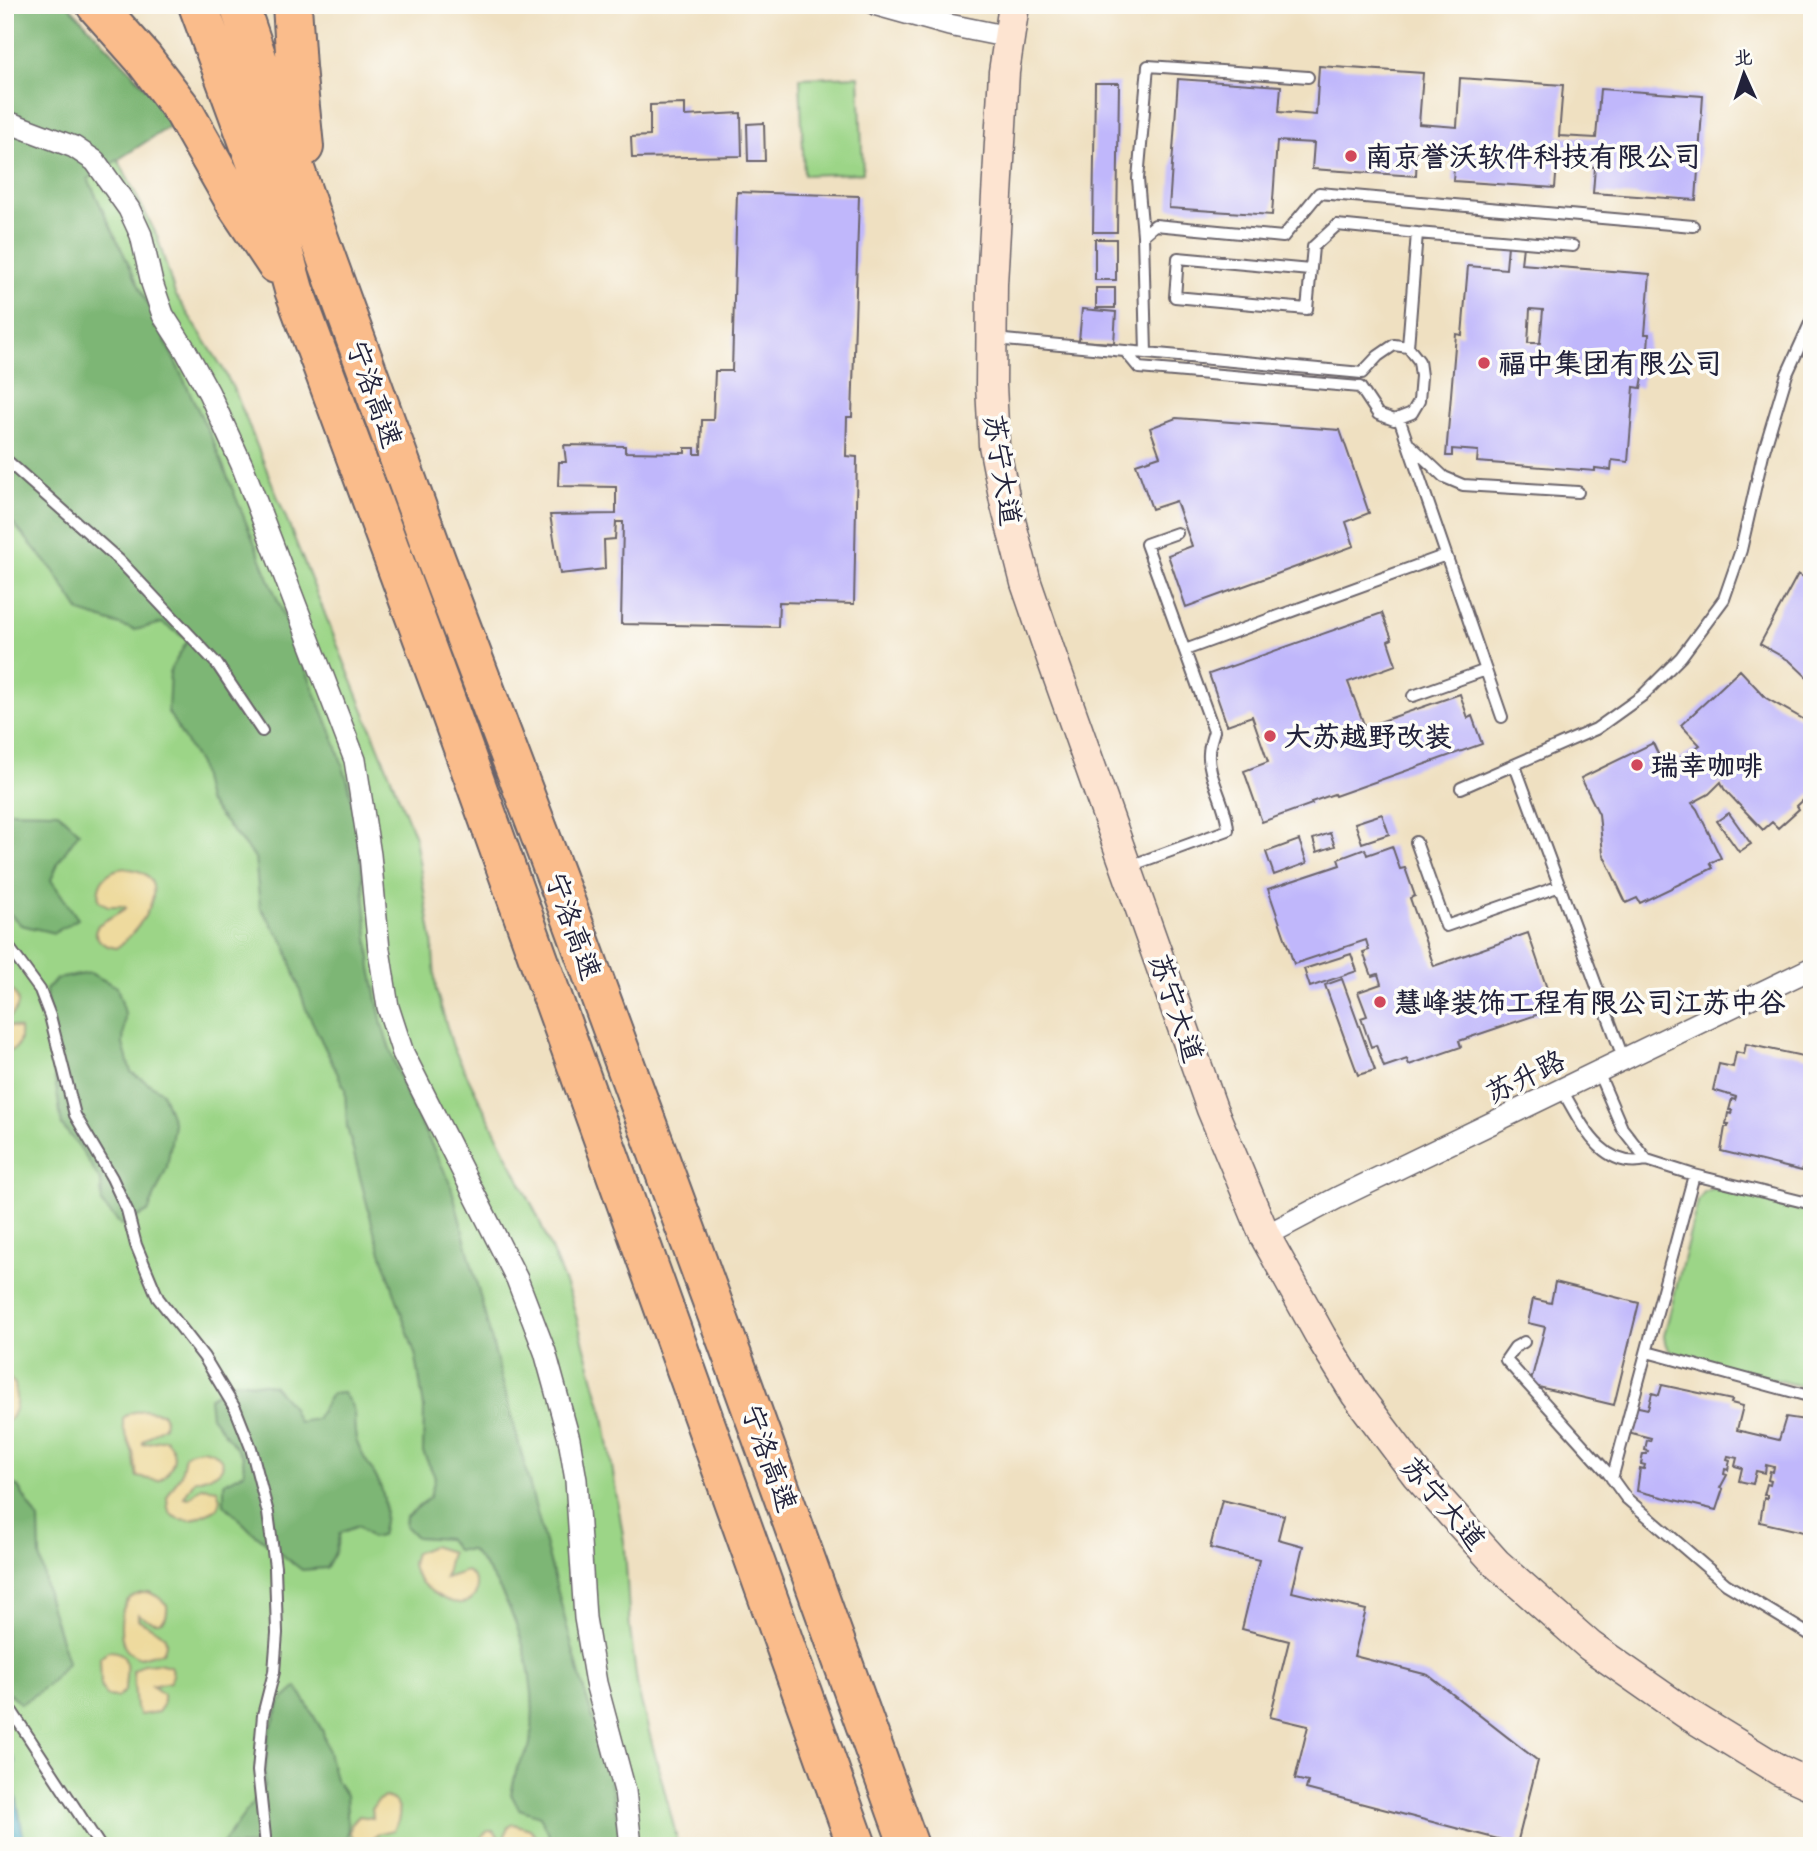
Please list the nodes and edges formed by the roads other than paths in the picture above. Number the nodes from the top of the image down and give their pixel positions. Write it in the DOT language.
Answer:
graph roads {
  1 [pos="96,5"];
  2 [pos="198,5"];
  3 [pos="240,5"];
  4 [pos="292,5"];
  5 [pos="877,5"];
  6 [pos="1014,5"];
  7 [pos="1009,37"];
  8 [pos="1308,77"];
  9 [pos="5,121"];
  10 [pos="312,219"];
  11 [pos="1693,226"];
  12 [pos="1416,233"];
  13 [pos="1143,235"];
  14 [pos="1573,246"];
  15 [pos="1310,270"];
  16 [pos="294,290"];
  17 [pos="1812,319"];
  18 [pos="991,339"];
  19 [pos="1408,347"];
  20 [pos="1125,351"];
  21 [pos="1146,353"];
  22 [pos="1399,418"];
  23 [pos="1408,443"];
  24 [pos="5,459"];
  25 [pos="1578,492"];
  26 [pos="1177,533"];
  27 [pos="1446,555"];
  28 [pos="1185,650"];
  29 [pos="1486,670"];
  30 [pos="1413,696"];
  31 [pos="1502,717"];
  32 [pos="262,732"];
  33 [pos="1515,766"];
  34 [pos="1461,788"];
  35 [pos="1416,842"];
  36 [pos="1127,867"];
  37 [pos="1560,886"];
  38 [pos="5,942"];
  39 [pos="1812,968"];
  40 [pos="1624,1059"];
  41 [pos="1598,1072"];
  42 [pos="1562,1090"];
  43 [pos="1647,1160"];
  44 [pos="1694,1175"];
  45 [pos="1812,1204"];
  46 [pos="1265,1236"];
  47 [pos="1524,1342"];
  48 [pos="1647,1352"];
  49 [pos="1812,1397"];
  50 [pos="1612,1479"];
  51 [pos="1812,1636"];
  52 [pos="5,1701"];
  53 [pos="1812,1784"];
  54 [pos="100,1846"];
  55 [pos="265,1846"];
  56 [pos="631,1846"];
  57 [pos="857,1846"];
  58 [pos="909,1846"];
  1 -- 16 [label="highway"];
  2 -- 16 [label="highway, 宁洛高速"];
  3 -- 10 [label="highway, 宁洛高速"];
  4 -- 10 [label="highway"];
  5 -- 7 [label="street"];
  6 -- 7 [label="street, 苏宁大道"];
  7 -- 18 [label="street, 苏宁大道"];
  8 -- 13 [label="lane"];
  9 -- 56 [label="street"];
  10 -- 58 [label="highway, 宁洛高速"];
  11 -- 13 [label="lane"];
  12 -- 14 [label="lane"];
  12 -- 15 [label="lane"];
  12 -- 19 [label="lane"];
  13 -- 21 [label="lane"];
  15 -- 15 [label="lane"];
  16 -- 57 [label="highway, 宁洛高速"];
  17 -- 33 [label="lane"];
  18 -- 20 [label="lane"];
  18 -- 36 [label="street, 苏宁大道"];
  19 -- 21 [label="lane"];
  19 -- 22 [label="lane"];
  20 -- 21 [label="lane"];
  20 -- 22 [label="lane"];
  22 -- 23 [label="lane"];
  23 -- 25 [label="lane"];
  23 -- 27 [label="lane"];
  24 -- 32 [label="lane"];
  26 -- 28 [label="lane"];
  27 -- 28 [label="lane"];
  27 -- 29 [label="lane"];
  28 -- 36 [label="lane"];
  29 -- 30 [label="lane"];
  29 -- 31 [label="lane"];
  33 -- 34 [label="lane"];
  33 -- 37 [label="lane"];
  35 -- 37 [label="lane"];
  36 -- 46 [label="street, 苏宁大道"];
  37 -- 40 [label="lane"];
  38 -- 55 [label="lane"];
  39 -- 40 [label="street, 苏升路"];
  40 -- 41 [label="street, 苏升路"];
  41 -- 42 [label="street, 苏升路"];
  41 -- 43 [label="lane"];
  42 -- 43 [label="lane"];
  42 -- 46 [label="street, 苏升路"];
  43 -- 44 [label="lane"];
  44 -- 45 [label="lane"];
  44 -- 48 [label="lane"];
  46 -- 53 [label="street, 苏宁大道"];
  47 -- 50 [label="lane"];
  48 -- 49 [label="lane"];
  48 -- 50 [label="lane"];
  50 -- 51 [label="lane"];
  52 -- 54 [label="lane"];
}
